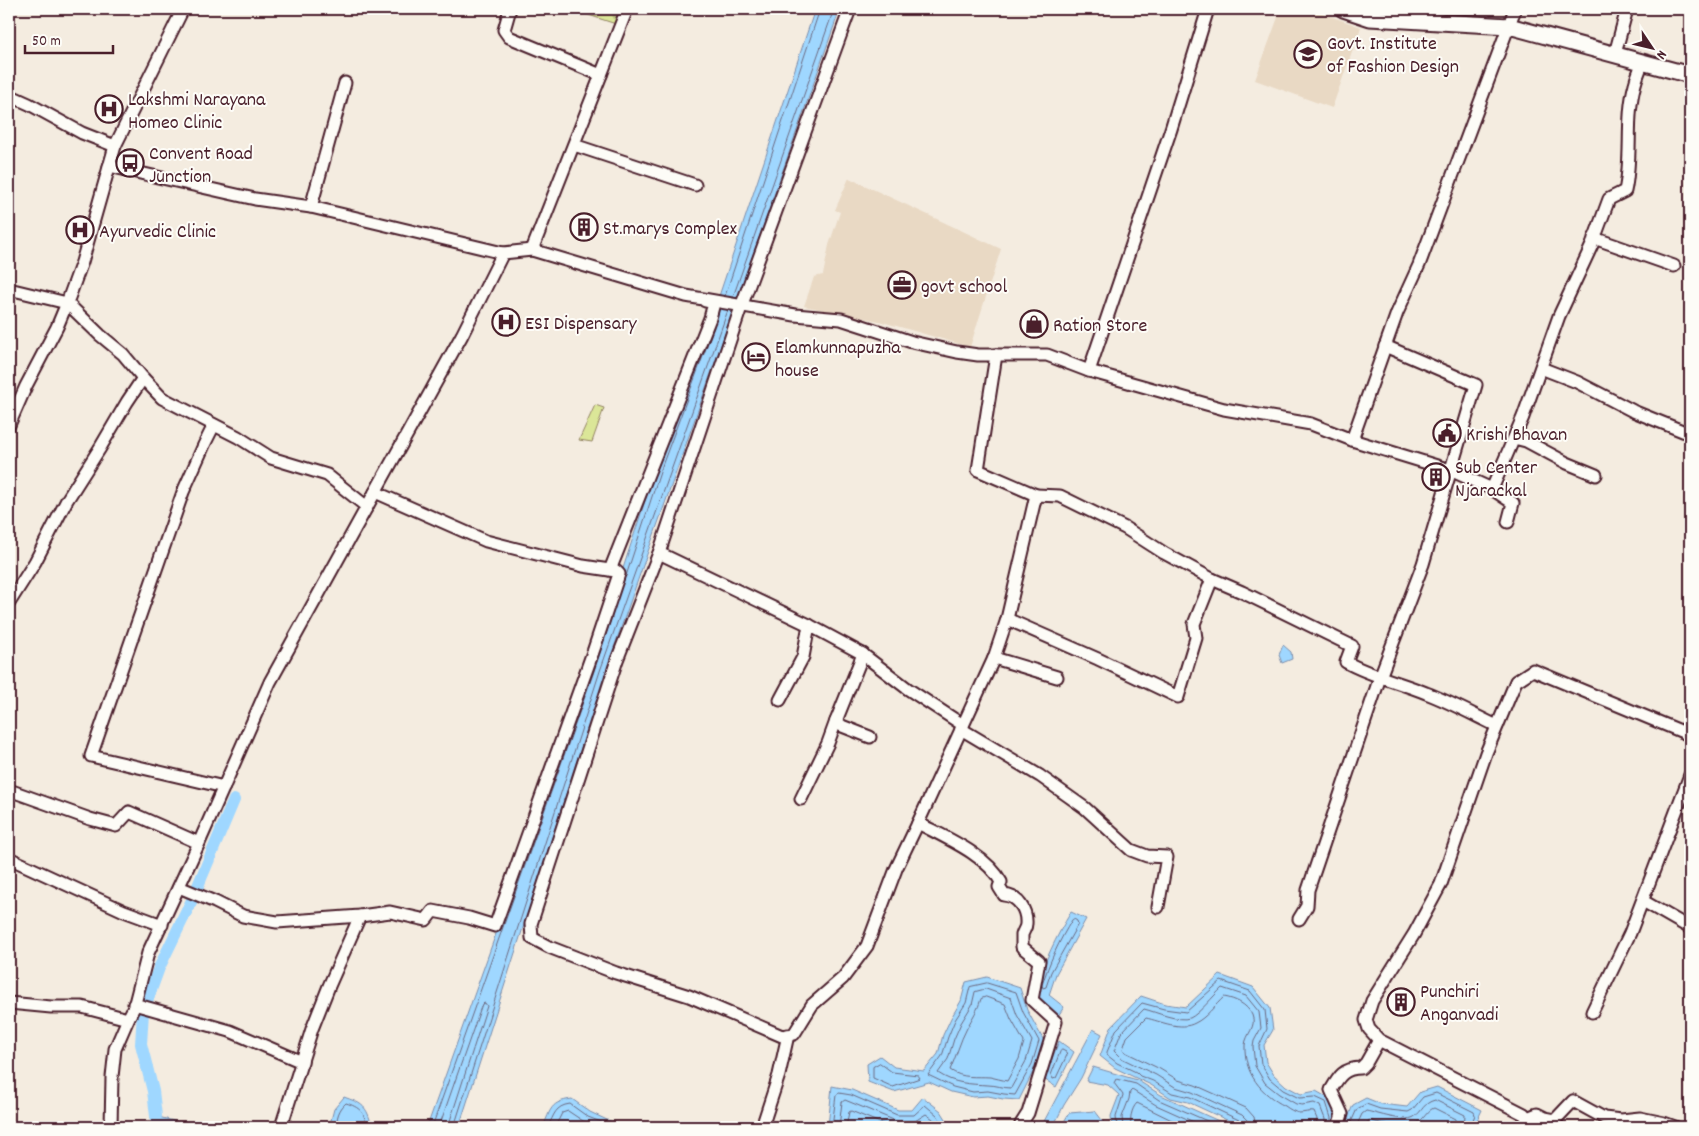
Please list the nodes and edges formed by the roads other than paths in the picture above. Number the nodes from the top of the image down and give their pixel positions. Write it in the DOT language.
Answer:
graph roads {
  1 [pos="183,9"];
  2 [pos="510,9"];
  3 [pos="627,9"];
  4 [pos="850,9"];
  5 [pos="1208,9"];
  6 [pos="1343,9"];
  7 [pos="1515,9"];
  8 [pos="1626,9"];
  9 [pos="1509,26"];
  10 [pos="1615,54"];
  11 [pos="1643,62"];
  12 [pos="602,75"];
  13 [pos="1690,75"];
  14 [pos="345,83"];
  15 [pos="9,95"];
  16 [pos="574,145"];
  17 [pos="115,146"];
  18 [pos="109,166"];
  19 [pos="695,185"];
  20 [pos="311,207"];
  21 [pos="1594,238"];
  22 [pos="532,250"];
  23 [pos="503,253"];
  24 [pos="1674,266"];
  25 [pos="9,289"];
  26 [pos="686,296"];
  27 [pos="67,303"];
  28 [pos="741,307"];
  29 [pos="1385,346"];
  30 [pos="996,355"];
  31 [pos="1541,368"];
  32 [pos="1089,370"];
  33 [pos="143,378"];
  34 [pos="9,425"];
  35 [pos="214,425"];
  36 [pos="1690,434"];
  37 [pos="1514,438"];
  38 [pos="1352,440"];
  39 [pos="1450,470"];
  40 [pos="1596,475"];
  41 [pos="1492,489"];
  42 [pos="375,492"];
  43 [pos="1036,495"];
  44 [pos="367,507"];
  45 [pos="1508,522"];
  46 [pos="659,552"];
  47 [pos="610,570"];
  48 [pos="1212,579"];
  49 [pos="9,602"];
  50 [pos="1007,619"];
  51 [pos="809,625"];
  52 [pos="862,654"];
  53 [pos="994,658"];
  54 [pos="1057,677"];
  55 [pos="1380,677"];
  56 [pos="780,700"];
  57 [pos="1690,718"];
  58 [pos="836,721"];
  59 [pos="1497,726"];
  60 [pos="962,727"];
  61 [pos="1688,735"];
  62 [pos="870,737"];
  63 [pos="1690,775"];
  64 [pos="224,787"];
  65 [pos="9,790"];
  66 [pos="801,799"];
  67 [pos="918,823"];
  68 [pos="199,843"];
  69 [pos="9,858"];
  70 [pos="179,887"];
  71 [pos="1642,901"];
  72 [pos="1158,907"];
  73 [pos="360,916"];
  74 [pos="1299,919"];
  75 [pos="162,925"];
  76 [pos="1690,928"];
  77 [pos="9,1003"];
  78 [pos="142,1006"];
  79 [pos="1592,1012"];
  80 [pos="128,1019"];
  81 [pos="788,1035"];
  82 [pos="1379,1040"];
  83 [pos="302,1062"];
  84 [pos="1527,1123"];
  85 [pos="111,1127"];
  86 [pos="281,1127"];
  87 [pos="762,1127"];
  88 [pos="1023,1127"];
  89 [pos="1338,1127"];
  90 [pos="1676,1127"];
  1 -- 17 [label="street"];
  2 -- 12 [label="street"];
  3 -- 12 [label="street"];
  4 -- 28 [label="street"];
  5 -- 32 [label="street"];
  6 -- 9 [label="main road"];
  7 -- 9 [label="street"];
  8 -- 10 [label="street"];
  9 -- 10 [label="main road"];
  9 -- 29 [label="street"];
  10 -- 11 [label="main road"];
  11 -- 13 [label="main road"];
  11 -- 21 [label="street"];
  12 -- 16 [label="street"];
  14 -- 20 [label="street"];
  15 -- 17 [label="street"];
  16 -- 19 [label="street"];
  16 -- 22 [label="street"];
  17 -- 18 [label="street"];
  18 -- 20 [label="street"];
  18 -- 27 [label="street"];
  20 -- 23 [label="street"];
  21 -- 24 [label="street"];
  21 -- 31 [label="street"];
  22 -- 23 [label="street"];
  22 -- 26 [label="street"];
  23 -- 42 [label="street"];
  25 -- 27 [label="street"];
  26 -- 28 [label="street"];
  26 -- 47 [label="street"];
  27 -- 33 [label="street"];
  27 -- 34 [label="street"];
  28 -- 30 [label="street"];
  28 -- 46 [label="street"];
  29 -- 38 [label="street"];
  29 -- 39 [label="street"];
  30 -- 32 [label="street"];
  30 -- 43 [label="street"];
  31 -- 36 [label="street"];
  31 -- 37 [label="street"];
  32 -- 38 [label="street"];
  33 -- 35 [label="street"];
  33 -- 49 [label="street"];
  35 -- 44 [label="street"];
  35 -- 64 [label="street"];
  37 -- 40 [label="street"];
  37 -- 41 [label="street"];
  38 -- 39 [label="street"];
  39 -- 41 [label="street"];
  39 -- 55 [label="street"];
  41 -- 45 [label="street"];
  42 -- 44 [label="street"];
  42 -- 47 [label="street"];
  43 -- 48 [label="street"];
  43 -- 50 [label="street"];
  44 -- 64 [label="street"];
  46 -- 51 [label="street"];
  46 -- 81 [label="street"];
  47 -- 73 [label="street"];
  48 -- 50 [label="street"];
  48 -- 55 [label="street"];
  50 -- 53 [label="street"];
  51 -- 52 [label="street"];
  51 -- 56 [label="street"];
  52 -- 58 [label="street"];
  52 -- 60 [label="street"];
  53 -- 54 [label="street"];
  53 -- 60 [label="street"];
  55 -- 59 [label="street"];
  55 -- 74 [label="street"];
  57 -- 61 [label="street"];
  58 -- 62 [label="street"];
  58 -- 66 [label="street"];
  59 -- 61 [label="street"];
  59 -- 82 [label="street"];
  60 -- 67 [label="street"];
  60 -- 72 [label="street"];
  63 -- 71 [label="street"];
  64 -- 68 [label="street"];
  65 -- 68 [label="street"];
  67 -- 81 [label="street"];
  67 -- 88 [label="street"];
  68 -- 70 [label="street"];
  69 -- 75 [label="street"];
  70 -- 73 [label="street"];
  70 -- 75 [label="street"];
  71 -- 76 [label="street"];
  71 -- 79 [label="street"];
  73 -- 83 [label="street"];
  75 -- 78 [label="street"];
  77 -- 80 [label="street"];
  78 -- 80 [label="street"];
  78 -- 83 [label="street"];
  80 -- 85 [label="street"];
  81 -- 87 [label="street"];
  82 -- 84 [label="street"];
  82 -- 89 [label="street"];
  83 -- 86 [label="street"];
  84 -- 90 [label="street"];
}
